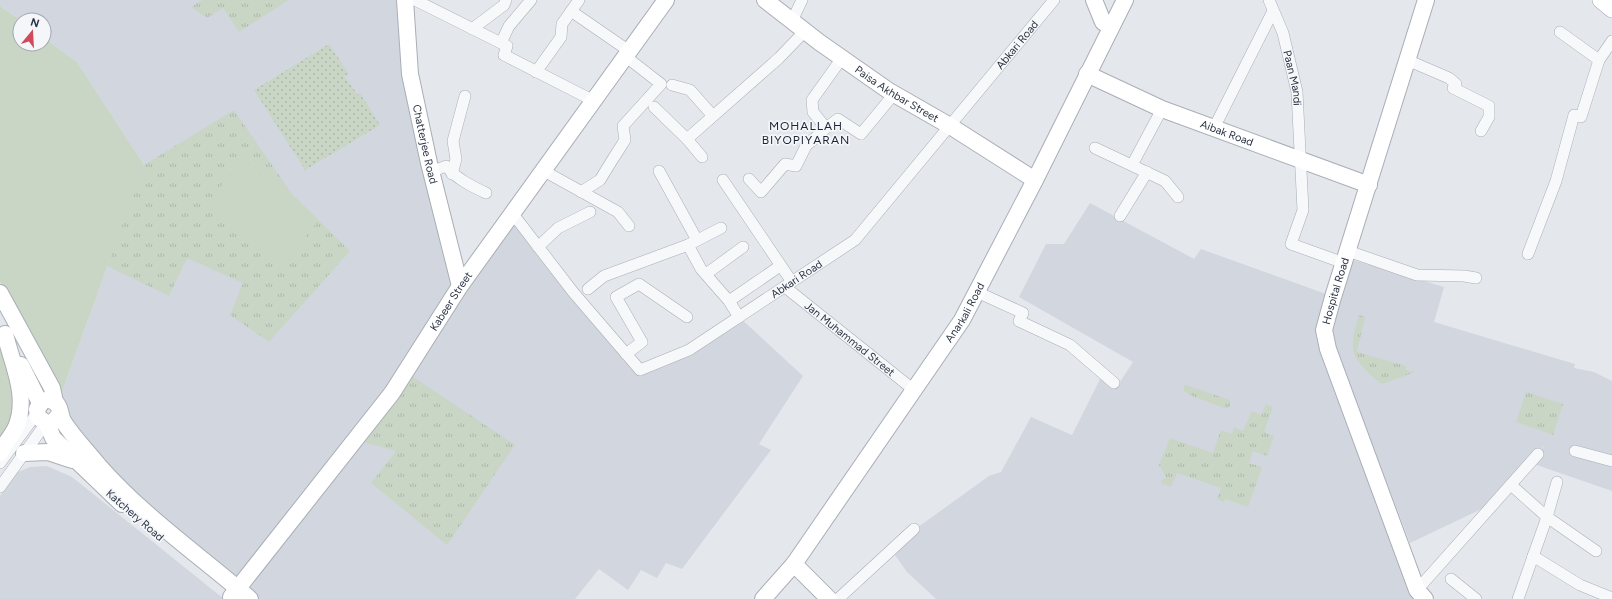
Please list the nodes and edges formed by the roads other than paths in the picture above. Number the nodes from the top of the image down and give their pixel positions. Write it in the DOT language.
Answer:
graph roads {
  1 [pos="405,0"];
  2 [pos="415,0"];
  3 [pos="506,0"];
  4 [pos="531,0"];
  5 [pos="579,0"];
  6 [pos="666,0"];
  7 [pos="765,0"];
  8 [pos="802,0"];
  9 [pos="1054,0"];
  10 [pos="1094,0"];
  11 [pos="1125,0"];
  12 [pos="1269,0"];
  13 [pos="1426,0"];
  14 [pos="1601,0"];
  15 [pos="1612,9"];
  16 [pos="571,11"];
  17 [pos="1274,11"];
  18 [pos="792,21"];
  19 [pos="1111,27"];
  20 [pos="472,29"];
  21 [pos="805,31"];
  22 [pos="1560,32"];
  23 [pos="1612,41"];
  24 [pos="501,43"];
  25 [pos="627,54"];
  26 [pos="842,58"];
  27 [pos="1407,60"];
  28 [pos="1599,60"];
  29 [pos="536,72"];
  30 [pos="1088,74"];
  31 [pos="672,85"];
  32 [pos="894,94"];
  33 [pos="465,96"];
  34 [pos="594,101"];
  35 [pos="654,107"];
  36 [pos="1162,109"];
  37 [pos="713,116"];
  38 [pos="950,126"];
  39 [pos="826,128"];
  40 [pos="1214,128"];
  41 [pos="1481,131"];
  42 [pos="687,139"];
  43 [pos="1095,148"];
  44 [pos="702,157"];
  45 [pos="1302,160"];
  46 [pos="1132,165"];
  47 [pos="544,170"];
  48 [pos="659,171"];
  49 [pos="431,172"];
  50 [pos="1146,172"];
  51 [pos="452,174"];
  52 [pos="750,179"];
  53 [pos="723,180"];
  54 [pos="1035,180"];
  55 [pos="1369,184"];
  56 [pos="581,192"];
  57 [pos="486,193"];
  58 [pos="1178,197"];
  59 [pos="590,212"];
  60 [pos="513,214"];
  61 [pos="1120,216"];
  62 [pos="628,226"];
  63 [pos="721,228"];
  64 [pos="693,243"];
  65 [pos="538,247"];
  66 [pos="743,247"];
  67 [pos="1528,254"];
  68 [pos="1346,257"];
  69 [pos="780,266"];
  70 [pos="706,274"];
  71 [pos="1476,278"];
  72 [pos="788,284"];
  73 [pos="460,286"];
  74 [pos="588,289"];
  75 [pos="977,292"];
  76 [pos="0,293"];
  77 [pos="729,300"];
  78 [pos="687,317"];
  79 [pos="739,317"];
  80 [pos="3,330"];
  81 [pos="626,354"];
  82 [pos="1114,382"];
  83 [pos="914,390"];
  84 [pos="47,413"];
  85 [pos="1575,451"];
  86 [pos="0,453"];
  87 [pos="24,453"];
  88 [pos="1538,454"];
  89 [pos="76,461"];
  90 [pos="1612,461"];
  91 [pos="0,463"];
  92 [pos="1557,482"];
  93 [pos="1511,485"];
  94 [pos="0,487"];
  95 [pos="1547,517"];
  96 [pos="914,529"];
  97 [pos="1596,551"];
  98 [pos="1533,556"];
  99 [pos="794,564"];
  100 [pos="1451,579"];
  101 [pos="1421,594"];
  102 [pos="234,595"];
  103 [pos="1612,598"];
  104 [pos="250,599"];
  105 [pos="763,599"];
  106 [pos="829,599"];
  107 [pos="838,599"];
  108 [pos="1476,599"];
  109 [pos="1518,599"];
  1 -- 49 [label="street, Chatterjee Road"];
  2 -- 20 [label="street"];
  3 -- 20 [label="street"];
  4 -- 24 [label="street"];
  5 -- 16 [label="street"];
  6 -- 25 [label="street, Kabeer Street"];
  7 -- 18 [label="street, Paisa Akhbar Street"];
  8 -- 18 [label="street"];
  9 -- 38 [label="street, Abkari Road"];
  10 -- 19 [label="street"];
  11 -- 19 [label="street, Anarkali Road"];
  12 -- 17 [label="street, Paan Mandi"];
  13 -- 27 [label="street, Hospital Road"];
  14 -- 15 [label="main road"];
  16 -- 25 [label="street"];
  16 -- 29 [label="street"];
  17 -- 40 [label="street"];
  17 -- 45 [label="street, Paan Mandi"];
  18 -- 21 [label="street, Paisa Akhbar Street"];
  19 -- 30 [label="street, Anarkali Road"];
  20 -- 24 [label="street"];
  21 -- 26 [label="street, Paisa Akhbar Street"];
  21 -- 37 [label="street"];
  22 -- 28 [label="street"];
  23 -- 28 [label="street"];
  24 -- 29 [label="street"];
  25 -- 34 [label="street, Kabeer Street"];
  25 -- 56 [label="street"];
  26 -- 32 [label="street, Paisa Akhbar Street"];
  26 -- 39 [label="street"];
  27 -- 41 [label="street"];
  27 -- 55 [label="street, Hospital Road"];
  28 -- 67 [label="street"];
  29 -- 34 [label="street"];
  30 -- 36 [label="street, Aibak Road"];
  30 -- 54 [label="street, Anarkali Road"];
  31 -- 37 [label="street"];
  32 -- 38 [label="street, Paisa Akhbar Street"];
  32 -- 39 [label="street"];
  33 -- 51 [label="street"];
  34 -- 47 [label="street, Kabeer Street"];
  35 -- 42 [label="street"];
  36 -- 40 [label="street, Aibak Road"];
  36 -- 46 [label="street"];
  37 -- 42 [label="street"];
  38 -- 54 [label="street, Paisa Akhbar Street"];
  38 -- 72 [label="street, Abkari Road"];
  39 -- 52 [label="street"];
  40 -- 45 [label="street, Aibak Road"];
  42 -- 44 [label="street"];
  43 -- 46 [label="street"];
  45 -- 55 [label="street, Aibak Road"];
  45 -- 68 [label="street, Paan Mandi"];
  46 -- 50 [label="street"];
  47 -- 56 [label="street"];
  47 -- 60 [label="street, Kabeer Street"];
  48 -- 64 [label="street"];
  49 -- 51 [label="street"];
  49 -- 73 [label="street, Chatterjee Road"];
  50 -- 58 [label="street"];
  50 -- 61 [label="street"];
  51 -- 57 [label="street"];
  53 -- 69 [label="street, Jan Muhammad Street"];
  54 -- 75 [label="street, Anarkali Road"];
  55 -- 68 [label="street, Hospital Road"];
  56 -- 62 [label="street"];
  59 -- 65 [label="street"];
  60 -- 65 [label="street, Abkari Road"];
  60 -- 73 [label="street, Kabeer Street"];
  63 -- 64 [label="street"];
  64 -- 70 [label="street"];
  64 -- 74 [label="street"];
  65 -- 81 [label="street, Abkari Road"];
  66 -- 70 [label="street"];
  68 -- 71 [label="street"];
  68 -- 101 [label="street, Hospital Road"];
  69 -- 72 [label="street, Jan Muhammad Street"];
  69 -- 77 [label="street"];
  70 -- 77 [label="street"];
  72 -- 79 [label="street, Abkari Road"];
  72 -- 83 [label="street, Jan Muhammad Street"];
  73 -- 102 [label="street, Kabeer Street"];
  75 -- 82 [label="street"];
  75 -- 83 [label="street, Anarkali Road"];
  76 -- 84 [label="street, Katchery Road"];
  77 -- 79 [label="street"];
  78 -- 81 [label="street"];
  79 -- 81 [label="street, Abkari Road"];
  80 -- 84 [label="street, Katchery Road"];
  80 -- 86 [label="street"];
  83 -- 99 [label="street, Anarkali Road"];
  84 -- 87 [label="street"];
  84 -- 89 [label="street, Katchery Road"];
  84 -- 91 [label="street"];
  84 -- 102 [label="street"];
  85 -- 90 [label="street"];
  87 -- 89 [label="street"];
  87 -- 94 [label="street"];
  88 -- 93 [label="street"];
  89 -- 102 [label="street, Katchery Road"];
  92 -- 95 [label="street"];
  93 -- 95 [label="street"];
  93 -- 101 [label="street"];
  95 -- 97 [label="street"];
  95 -- 98 [label="street"];
  96 -- 107 [label="street"];
  98 -- 103 [label="street"];
  98 -- 109 [label="street"];
  99 -- 105 [label="street, Anarkali Road"];
  99 -- 106 [label="street"];
  100 -- 108 [label="street"];
  102 -- 104 [label="street"];
}
